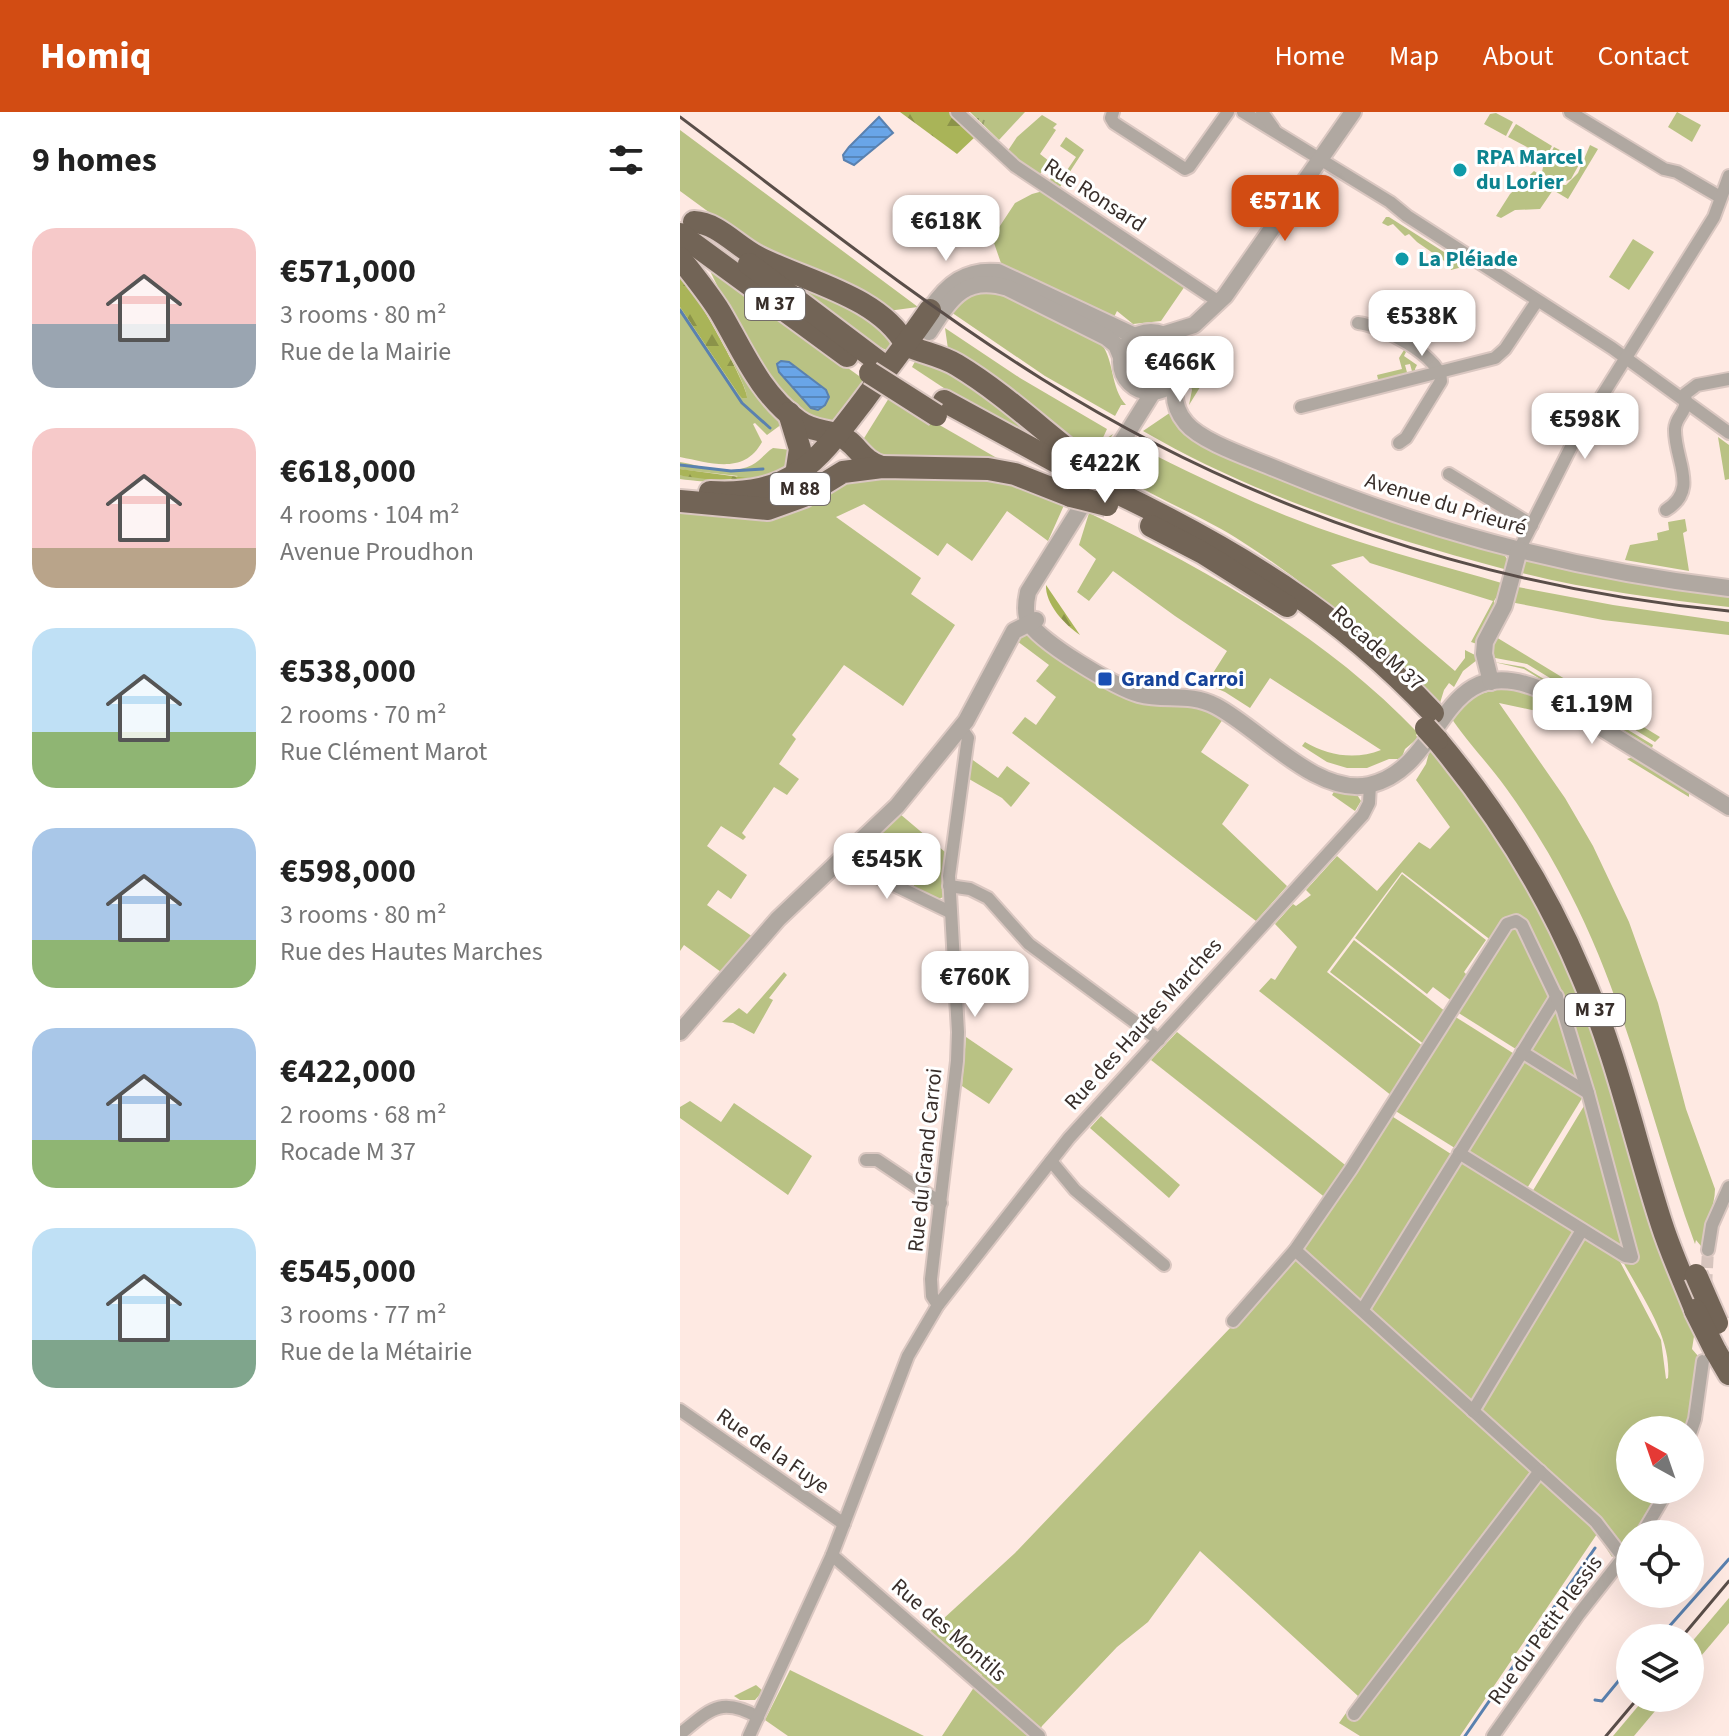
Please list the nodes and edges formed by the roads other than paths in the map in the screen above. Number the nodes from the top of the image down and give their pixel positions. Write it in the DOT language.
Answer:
graph roads {
  1 [pos="957,112"];
  2 [pos="1228,112"];
  3 [pos="1243,112"];
  4 [pos="1262,112"];
  5 [pos="1353,112"];
  6 [pos="1570,112"];
  7 [pos="1114,118"];
  8 [pos="1276,132"];
  9 [pos="1319,159"];
  10 [pos="1729,176"];
  11 [pos="1720,197"];
  12 [pos="685,223"];
  13 [pos="680,258"];
  14 [pos="1537,301"];
  15 [pos="1219,302"];
  16 [pos="884,317"];
  17 [pos="1358,323"];
  18 [pos="1194,325"];
  19 [pos="921,334"];
  20 [pos="1165,334"];
  21 [pos="1135,336"];
  22 [pos="1181,354"];
  23 [pos="1121,357"];
  24 [pos="1627,364"];
  25 [pos="1441,372"];
  26 [pos="1177,378"];
  27 [pos="1729,379"];
  28 [pos="1128,381"];
  29 [pos="1154,392"];
  30 [pos="1175,403"];
  31 [pos="1687,403"];
  32 [pos="1301,407"];
  33 [pos="789,413"];
  34 [pos="1133,421"];
  35 [pos="1729,433"];
  36 [pos="844,438"];
  37 [pos="1399,443"];
  38 [pos="882,467"];
  39 [pos="1449,474"];
  40 [pos="796,475"];
  41 [pos="1080,482"];
  42 [pos="680,488"];
  43 [pos="1111,493"];
  44 [pos="680,501"];
  45 [pos="734,507"];
  46 [pos="1666,510"];
  47 [pos="1532,525"];
  48 [pos="1522,544"];
  49 [pos="1729,588"];
  50 [pos="1034,620"];
  51 [pos="1491,682"];
  52 [pos="1435,726"];
  53 [pos="959,740"];
  54 [pos="1370,784"];
  55 [pos="1729,807"];
  56 [pos="840,859"];
  57 [pos="949,886"];
  58 [pos="950,912"];
  59 [pos="1557,996"];
  60 [pos="680,1032"];
  61 [pos="1159,1040"];
  62 [pos="1522,1052"];
  63 [pos="1588,1093"];
  64 [pos="1459,1153"];
  65 [pos="866,1160"];
  66 [pos="1051,1161"];
  67 [pos="1729,1187"];
  68 [pos="941,1203"];
  69 [pos="1582,1230"];
  70 [pos="1295,1250"];
  71 [pos="1708,1250"];
  72 [pos="1164,1265"];
  73 [pos="941,1301"];
  74 [pos="1363,1309"];
  75 [pos="1233,1321"];
  76 [pos="1716,1352"];
  77 [pos="1729,1374"];
  78 [pos="680,1410"];
  79 [pos="1473,1411"];
  80 [pos="1696,1416"];
  81 [pos="1540,1471"];
  82 [pos="844,1524"];
  83 [pos="1616,1543"];
  84 [pos="832,1555"];
  85 [pos="1616,1567"];
  86 [pos="1354,1714"];
  87 [pos="758,1717"];
  88 [pos="680,1734"];
  89 [pos="749,1736"];
  90 [pos="1039,1736"];
  91 [pos="1493,1736"];
  1 -- 15 [label="street, Rue Ronsard"];
  2 -- 7 [label="street"];
  3 -- 8 [label="street"];
  4 -- 8 [label="street"];
  5 -- 9 [label="street"];
  6 -- 11 [label="street"];
  8 -- 9 [label="street"];
  9 -- 14 [label="street"];
  9 -- 15 [label="street"];
  10 -- 11 [label="street"];
  11 -- 24 [label="street"];
  12 -- 16 [label="highway"];
  12 -- 41 [label="highway, Rocade M 37 / M 37"];
  13 -- 33 [label="highway"];
  14 -- 24 [label="street"];
  14 -- 25 [label="street"];
  15 -- 18 [label="street"];
  16 -- 19 [label="highway"];
  16 -- 19 [label="highway"];
  17 -- 25 [label="street"];
  18 -- 20 [label="street"];
  18 -- 22 [label="street"];
  19 -- 21 [label="street, M 88"];
  19 -- 23 [label="street, M 88"];
  19 -- 36 [label="highway, M 88"];
  19 -- 41 [label="highway"];
  20 -- 21 [label="street, M 88"];
  20 -- 22 [label="street"];
  21 -- 23 [label="street"];
  22 -- 26 [label="street"];
  23 -- 28 [label="street"];
  24 -- 31 [label="street"];
  24 -- 47 [label="street"];
  25 -- 32 [label="street"];
  25 -- 37 [label="street"];
  26 -- 29 [label="street"];
  26 -- 30 [label="street"];
  27 -- 31 [label="street"];
  28 -- 29 [label="street"];
  28 -- 34 [label="street"];
  29 -- 30 [label="street, Avenue du Prieuré"];
  29 -- 34 [label="street"];
  30 -- 48 [label="street, Avenue du Prieuré"];
  31 -- 35 [label="street"];
  31 -- 46 [label="street"];
  33 -- 36 [label="highway"];
  33 -- 40 [label="highway"];
  34 -- 50 [label="street"];
  36 -- 38 [label="highway"];
  36 -- 40 [label="highway, M 88"];
  36 -- 45 [label="highway, M 88"];
  38 -- 41 [label="highway"];
  38 -- 45 [label="highway"];
  39 -- 47 [label="street"];
  40 -- 42 [label="highway, M 88"];
  41 -- 43 [label="highway, Rocade M 37 / M 37, bridge"];
  43 -- 52 [label="highway, Rocade M 37 / M 37"];
  43 -- 52 [label="highway, Rocade M 37 / M 37"];
  44 -- 45 [label="highway, M 88"];
  47 -- 48 [label="street"];
  48 -- 49 [label="street, Avenue du Prieuré"];
  48 -- 51 [label="street"];
  50 -- 53 [label="street"];
  50 -- 54 [label="street"];
  51 -- 54 [label="street"];
  51 -- 55 [label="street"];
  52 -- 76 [label="highway, Rocade M 37 / M 37, bridge"];
  52 -- 76 [label="highway, Rocade M 37 / M 37, bridge"];
  53 -- 56 [label="street"];
  53 -- 57 [label="street, Rue du Grand Carroi"];
  54 -- 61 [label="street, Rue des Hautes Marches"];
  56 -- 58 [label="street"];
  56 -- 60 [label="street"];
  57 -- 58 [label="street, Rue du Grand Carroi"];
  57 -- 61 [label="street"];
  58 -- 68 [label="street, Rue du Grand Carroi"];
  59 -- 62 [label="street"];
  59 -- 63 [label="street"];
  59 -- 70 [label="street"];
  61 -- 66 [label="street, Rue des Hautes Marches"];
  62 -- 63 [label="street"];
  62 -- 64 [label="street"];
  63 -- 69 [label="street"];
  64 -- 69 [label="street"];
  64 -- 74 [label="street"];
  65 -- 68 [label="street"];
  66 -- 72 [label="street"];
  66 -- 73 [label="street, Rue des Hautes Marches"];
  67 -- 71 [label="street"];
  68 -- 73 [label="street, Rue du Grand Carroi"];
  69 -- 79 [label="street"];
  70 -- 74 [label="street"];
  70 -- 75 [label="street"];
  73 -- 82 [label="street"];
  74 -- 79 [label="street"];
  76 -- 77 [label="highway, Rocade M 37 / M 37"];
  76 -- 80 [label="street"];
  78 -- 82 [label="street, Rue de la Fuye"];
  79 -- 81 [label="street"];
  81 -- 83 [label="street"];
  81 -- 86 [label="street"];
  82 -- 84 [label="street"];
  84 -- 87 [label="street"];
  84 -- 90 [label="street, Rue des Montils"];
  85 -- 91 [label="street, Rue du Petit Plessis"];
  87 -- 88 [label="street"];
  87 -- 89 [label="street"];
}
